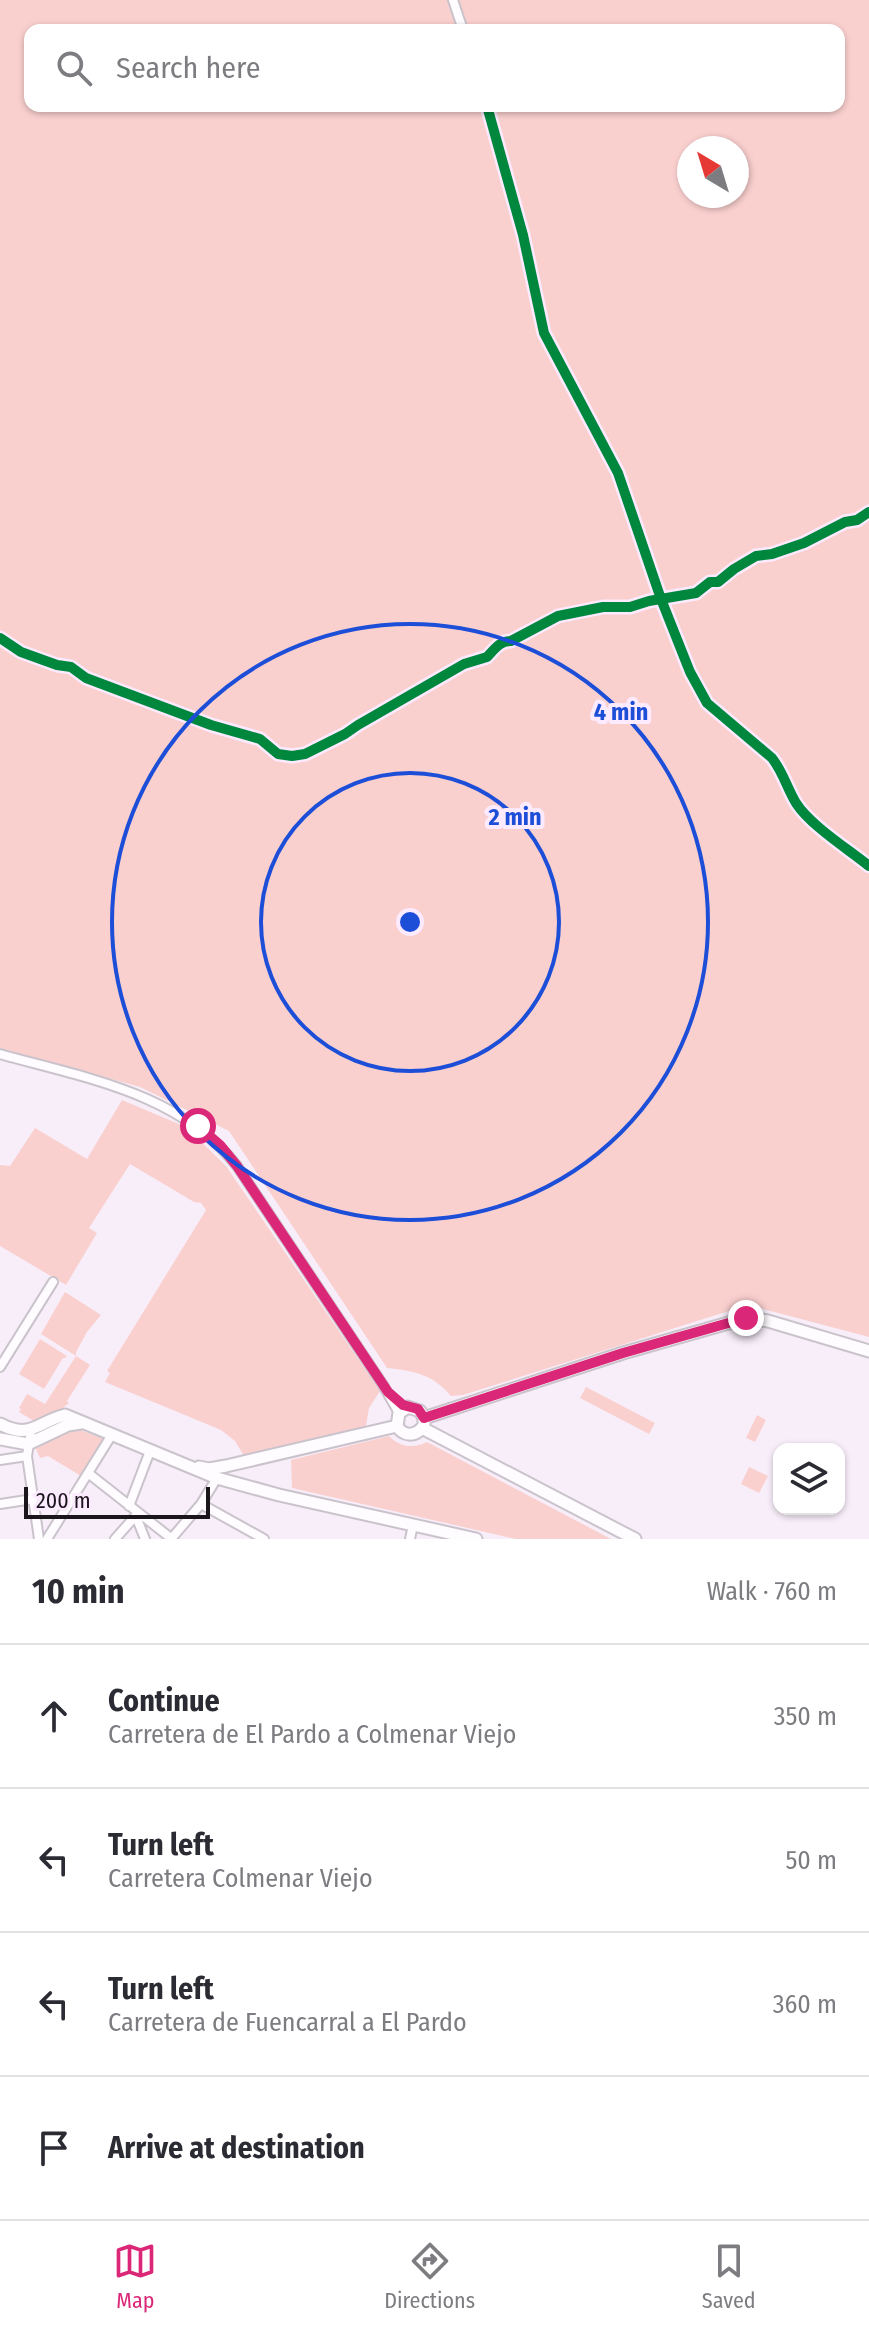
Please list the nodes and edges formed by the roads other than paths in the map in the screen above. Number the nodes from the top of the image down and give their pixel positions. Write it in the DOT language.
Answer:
graph roads {
  1 [pos="453,0"];
  2 [pos="461,24"];
  3 [pos="489,112"];
  4 [pos="869,866"];
  5 [pos="0,1054"];
  6 [pos="53,1282"];
  7 [pos="869,1351"];
  8 [pos="0,1367"];
  9 [pos="401,1415"];
  10 [pos="72,1420"];
  11 [pos="423,1423"];
  12 [pos="0,1424"];
  13 [pos="31,1431"];
  14 [pos="111,1436"];
  15 [pos="0,1439"];
  16 [pos="28,1450"];
  17 [pos="150,1451"];
  18 [pos="0,1460"];
  19 [pos="230,1465"];
  20 [pos="88,1473"];
  21 [pos="214,1478"];
  22 [pos="241,1485"];
  23 [pos="33,1499"];
  24 [pos="0,1504"];
  25 [pos="129,1506"];
  26 [pos="205,1506"];
  27 [pos="138,1513"];
  28 [pos="413,1525"];
  29 [pos="39,1539"];
  30 [pos="47,1539"];
  31 [pos="115,1539"];
  32 [pos="145,1539"];
  33 [pos="172,1539"];
  34 [pos="264,1539"];
  35 [pos="410,1539"];
  36 [pos="472,1539"];
  37 [pos="635,1539"];
  1 -- 2 [label="street"];
  3 -- 4 [label="street"];
  5 -- 9 [label="street"];
  6 -- 8 [label="street"];
  7 -- 11 [label="street"];
  9 -- 11 [label="street"];
  9 -- 11 [label="street"];
  9 -- 19 [label="street"];
  10 -- 13 [label="street"];
  10 -- 14 [label="street"];
  10 -- 16 [label="street"];
  11 -- 37 [label="street"];
  12 -- 13 [label="street"];
  13 -- 16 [label="street"];
  14 -- 17 [label="street"];
  14 -- 20 [label="street"];
  15 -- 16 [label="street"];
  16 -- 18 [label="street"];
  16 -- 23 [label="street"];
  17 -- 21 [label="street"];
  17 -- 25 [label="street"];
  19 -- 21 [label="street"];
  19 -- 22 [label="street"];
  20 -- 25 [label="street"];
  20 -- 30 [label="street"];
  21 -- 22 [label="street"];
  21 -- 26 [label="street"];
  22 -- 28 [label="street"];
  23 -- 24 [label="street"];
  23 -- 29 [label="street"];
  25 -- 27 [label="street"];
  26 -- 33 [label="street"];
  26 -- 34 [label="street"];
  27 -- 31 [label="street"];
  27 -- 32 [label="street"];
  27 -- 33 [label="street"];
  28 -- 35 [label="street"];
  28 -- 36 [label="street"];
}
